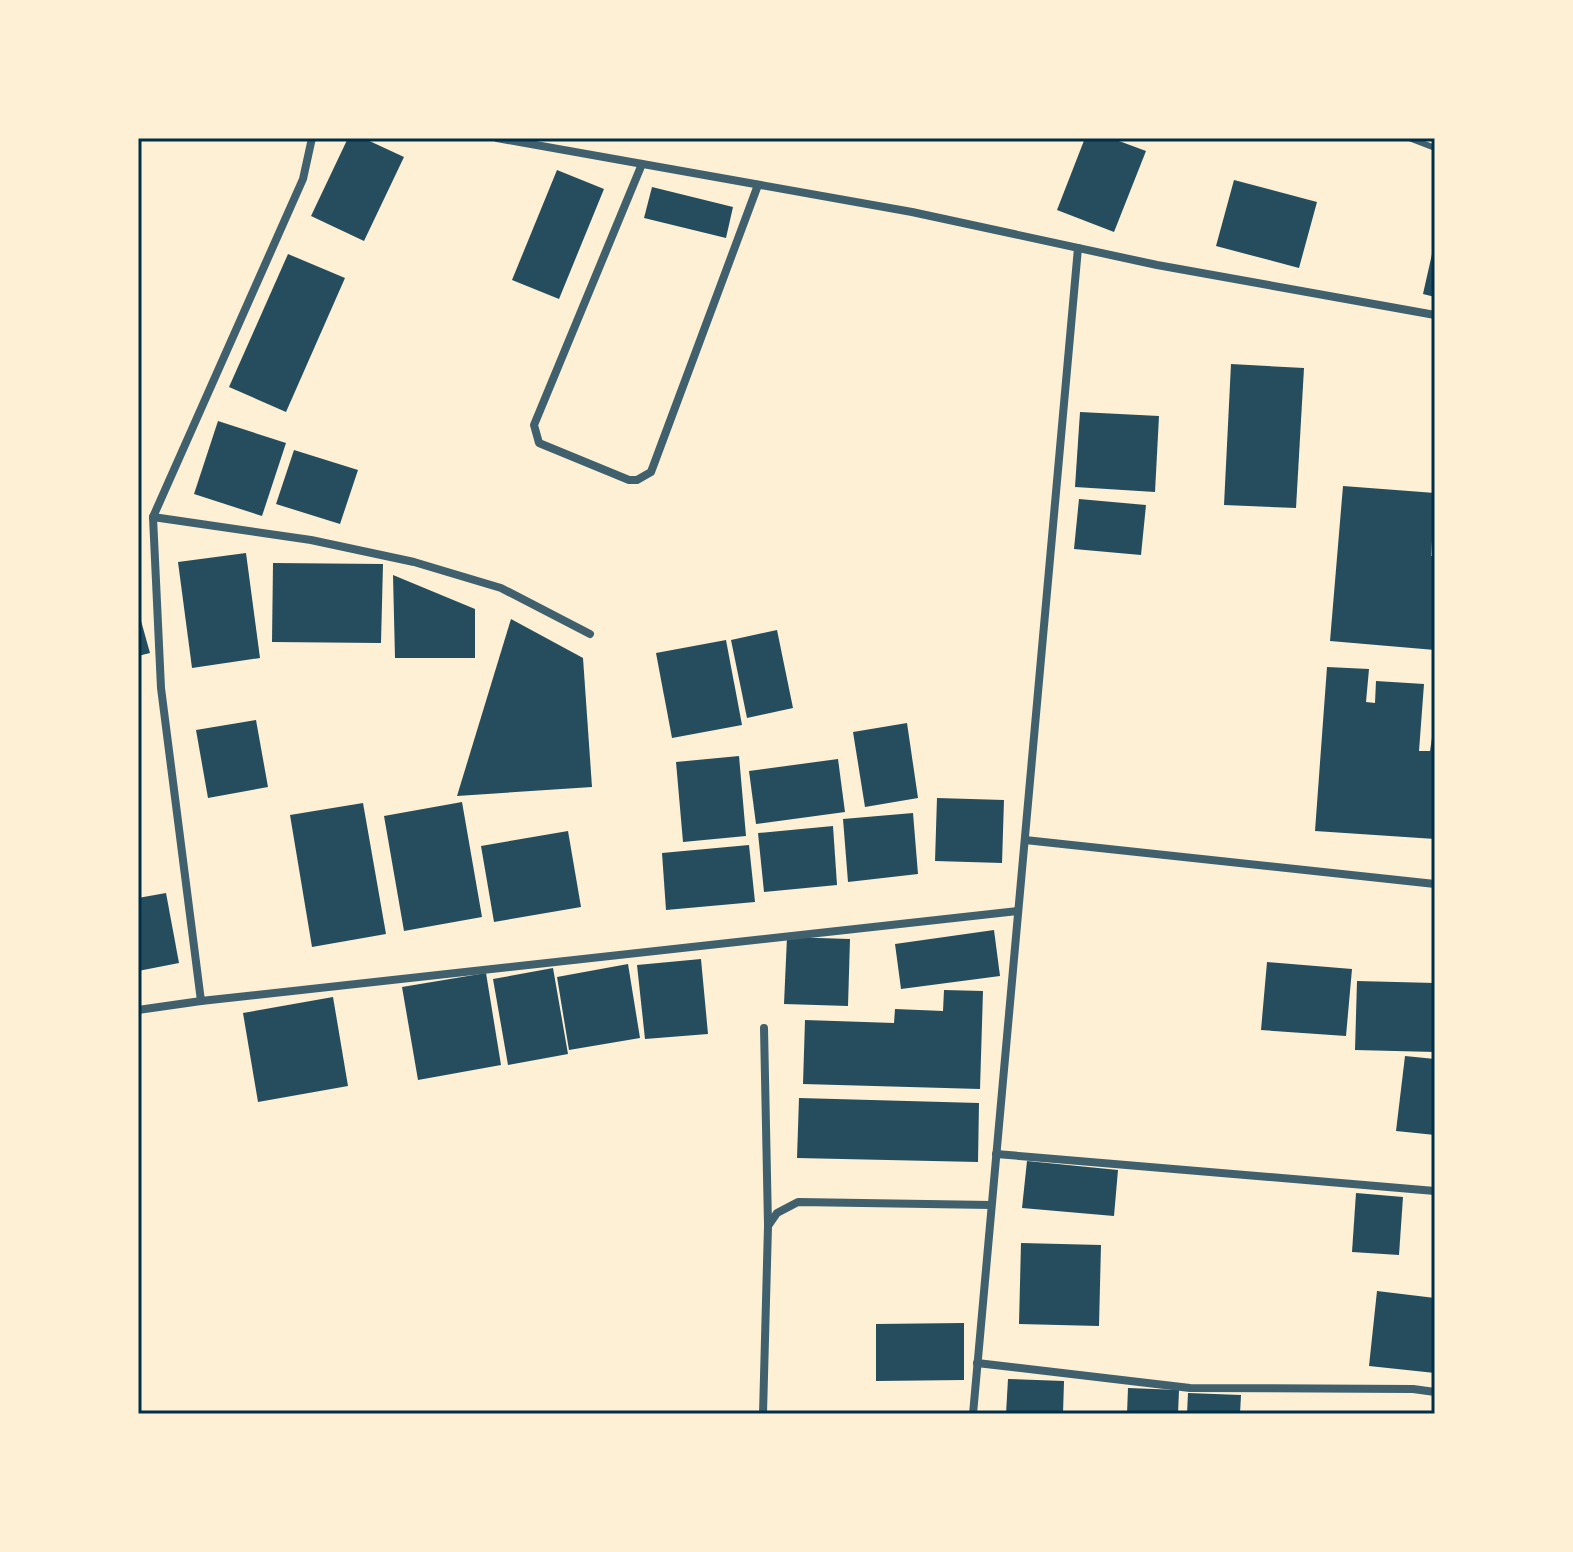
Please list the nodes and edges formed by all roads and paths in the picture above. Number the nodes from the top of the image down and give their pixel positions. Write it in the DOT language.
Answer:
graph roads {
  1 [pos="312,138"];
  2 [pos="497,138"];
  3 [pos="1409,138"];
  4 [pos="1435,148"];
  5 [pos="642,164"];
  6 [pos="758,185"];
  7 [pos="1078,248"];
  8 [pos="1435,315"];
  9 [pos="153,517"];
  10 [pos="590,634"];
  11 [pos="1025,840"];
  12 [pos="1435,884"];
  13 [pos="1018,911"];
  14 [pos="201,1001"];
  15 [pos="138,1010"];
  16 [pos="764,1028"];
  17 [pos="996,1154"];
  18 [pos="1435,1191"];
  19 [pos="991,1205"];
  20 [pos="768,1226"];
  21 [pos="977,1363"];
  22 [pos="1435,1392"];
  23 [pos="763,1414"];
  24 [pos="973,1414"];
  1 -- 9 [label="street"];
  2 -- 5 [label="street"];
  3 -- 4 [label="lane"];
  5 -- 6 [label="street"];
  5 -- 6 [label="street"];
  6 -- 7 [label="street"];
  7 -- 8 [label="street"];
  7 -- 11 [label="street"];
  9 -- 10 [label="street"];
  9 -- 14 [label="street"];
  11 -- 12 [label="street"];
  11 -- 13 [label="street"];
  13 -- 14 [label="street"];
  13 -- 17 [label="street"];
  14 -- 15 [label="street"];
  16 -- 20 [label="street"];
  17 -- 18 [label="street"];
  17 -- 19 [label="street"];
  19 -- 20 [label="street"];
  19 -- 21 [label="street"];
  20 -- 23 [label="street"];
  21 -- 22 [label="street"];
  21 -- 24 [label="street"];
}
